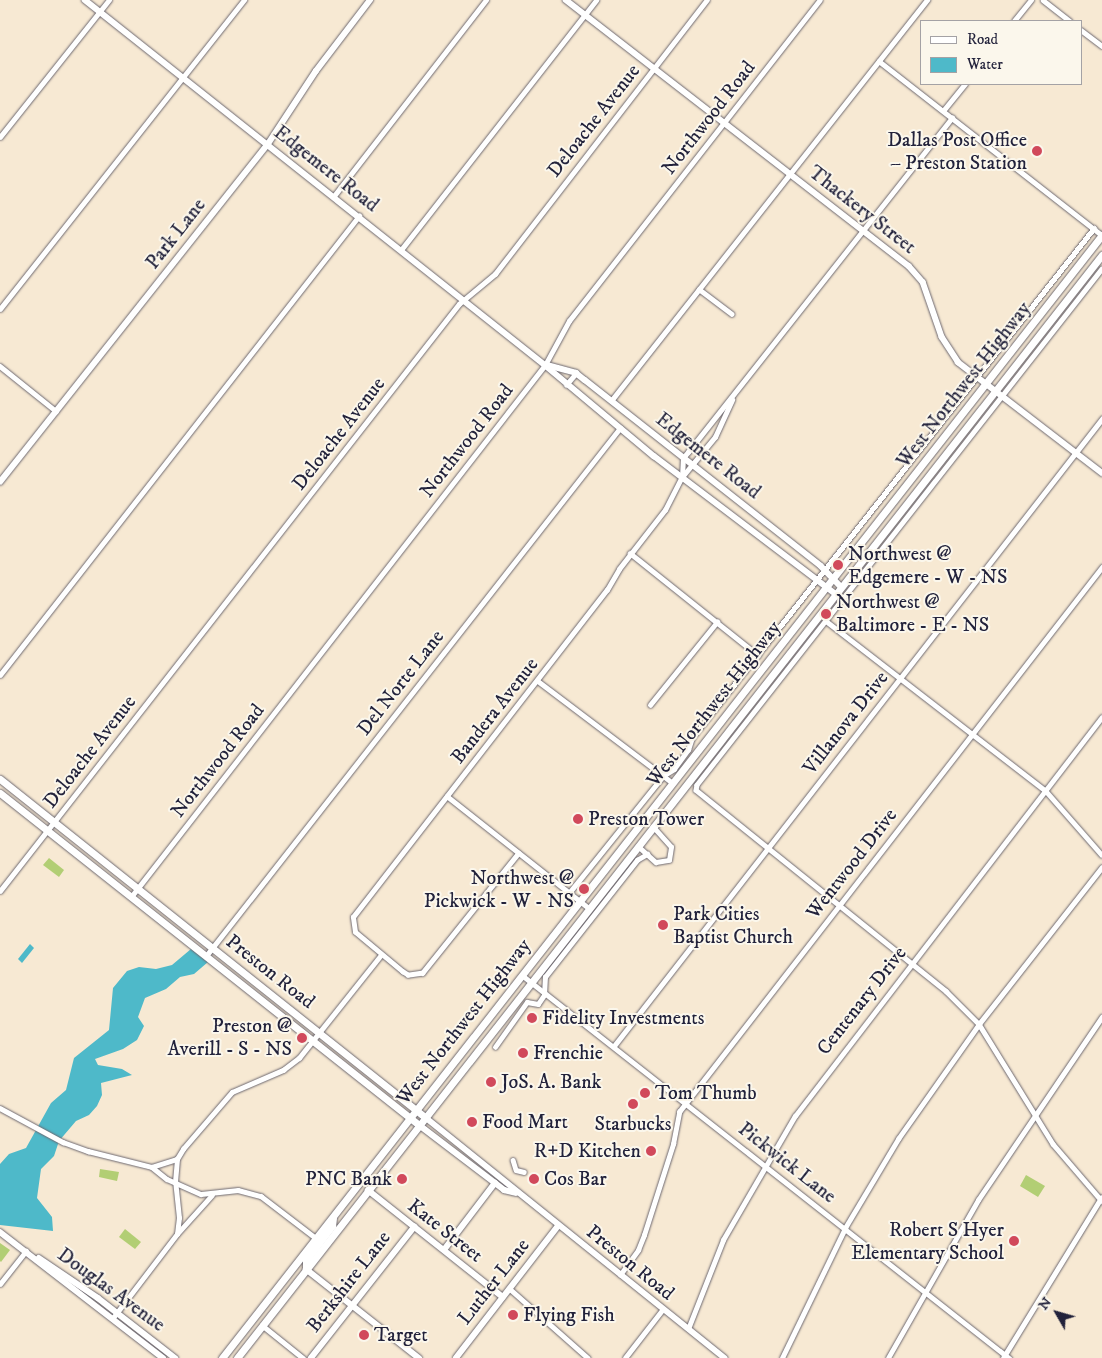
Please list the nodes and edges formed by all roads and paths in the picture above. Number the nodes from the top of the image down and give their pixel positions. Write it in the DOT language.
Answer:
graph roads {
  1 [pos="85,0"];
  2 [pos="109,0"];
  3 [pos="244,0"];
  4 [pos="370,0"];
  5 [pos="486,0"];
  6 [pos="566,0"];
  7 [pos="596,0"];
  8 [pos="707,0"];
  9 [pos="820,0"];
  10 [pos="927,0"];
  11 [pos="1031,0"];
  12 [pos="1043,0"];
  13 [pos="100,11"];
  14 [pos="585,15"];
  15 [pos="1015,20"];
  16 [pos="1069,20"];
  17 [pos="1082,31"];
  18 [pos="1102,46"];
  19 [pos="879,61"];
  20 [pos="654,68"];
  21 [pos="183,77"];
  22 [pos="964,85"];
  23 [pos="943,111"];
  24 [pos="952,118"];
  25 [pos="724,123"];
  26 [pos="0,137"];
  27 [pos="268,144"];
  28 [pos="788,174"];
  29 [pos="334,196"];
  30 [pos="359,216"];
  31 [pos="1094,228"];
  32 [pos="862,231"];
  33 [pos="1102,235"];
  34 [pos="401,250"];
  35 [pos="1102,255"];
  36 [pos="1102,269"];
  37 [pos="699,289"];
  38 [pos="464,301"];
  39 [pos="0,309"];
  40 [pos="732,314"];
  41 [pos="545,365"];
  42 [pos="0,366"];
  43 [pos="576,374"];
  44 [pos="977,377"];
  45 [pos="986,384"];
  46 [pos="566,385"];
  47 [pos="994,391"];
  48 [pos="1001,396"];
  49 [pos="732,400"];
  50 [pos="611,401"];
  51 [pos="56,411"];
  52 [pos="1102,419"];
  53 [pos="620,428"];
  54 [pos="1076,453"];
  55 [pos="683,458"];
  56 [pos="693,466"];
  57 [pos="1102,473"];
  58 [pos="682,477"];
  59 [pos="0,482"];
  60 [pos="630,554"];
  61 [pos="1102,567"];
  62 [pos="826,570"];
  63 [pos="833,579"];
  64 [pos="816,582"];
  65 [pos="841,588"];
  66 [pos="826,589"];
  67 [pos="836,594"];
  68 [pos="826,621"];
  69 [pos="717,622"];
  70 [pos="758,654"];
  71 [pos="0,674"];
  72 [pos="900,678"];
  73 [pos="538,681"];
  74 [pos="650,706"];
  75 [pos="1102,717"];
  76 [pos="973,733"];
  77 [pos="663,776"];
  78 [pos="0,779"];
  79 [pos="672,784"];
  80 [pos="1046,790"];
  81 [pos="0,793"];
  82 [pos="447,796"];
  83 [pos="54,822"];
  84 [pos="653,827"];
  85 [pos="48,831"];
  86 [pos="638,846"];
  87 [pos="767,849"];
  88 [pos="519,853"];
  89 [pos="647,854"];
  90 [pos="1102,855"];
  91 [pos="1102,867"];
  92 [pos="138,889"];
  93 [pos="0,890"];
  94 [pos="569,893"];
  95 [pos="131,897"];
  96 [pos="580,901"];
  97 [pos="839,906"];
  98 [pos="589,908"];
  99 [pos="213,948"];
  100 [pos="382,955"];
  101 [pos="206,956"];
  102 [pos="911,963"];
  103 [pos="522,975"];
  104 [pos="532,982"];
  105 [pos="545,993"];
  106 [pos="1102,1017"];
  107 [pos="979,1024"];
  108 [pos="320,1033"];
  109 [pos="314,1042"];
  110 [pos="614,1046"];
  111 [pos="495,1047"];
  112 [pos="686,1103"];
  113 [pos="0,1108"];
  114 [pos="416,1110"];
  115 [pos="1033,1115"];
  116 [pos="410,1118"];
  117 [pos="426,1118"];
  118 [pos="420,1125"];
  119 [pos="177,1158"];
  120 [pos="513,1160"];
  121 [pos="765,1164"];
  122 [pos="152,1167"];
  123 [pos="524,1172"];
  124 [pos="500,1177"];
  125 [pos="175,1182"];
  126 [pos="495,1184"];
  127 [pos="512,1186"];
  128 [pos="368,1190"];
  129 [pos="504,1190"];
  130 [pos="489,1192"];
  131 [pos="516,1193"];
  132 [pos="212,1195"];
  133 [pos="1101,1199"];
  134 [pos="334,1215"];
  135 [pos="558,1226"];
  136 [pos="414,1227"];
  137 [pos="845,1228"];
  138 [pos="0,1232"];
  139 [pos="177,1234"];
  140 [pos="316,1238"];
  141 [pos="444,1250"];
  142 [pos="26,1251"];
  143 [pos="306,1269"];
  144 [pos="620,1274"];
  145 [pos="77,1283"];
  146 [pos="0,1284"];
  147 [pos="510,1288"];
  148 [pos="73,1289"];
  149 [pos="924,1290"];
  150 [pos="503,1297"];
  151 [pos="351,1305"];
  152 [pos="663,1309"];
  153 [pos="117,1313"];
  154 [pos="112,1319"];
  155 [pos="262,1325"];
  156 [pos="688,1329"];
  157 [pos="1006,1357"];
  158 [pos="163,1358"];
  159 [pos="175,1358"];
  160 [pos="222,1358"];
  161 [pos="237,1358"];
  162 [pos="303,1358"];
  163 [pos="311,1358"];
  164 [pos="419,1358"];
  165 [pos="456,1358"];
  166 [pos="588,1358"];
  167 [pos="625,1358"];
  168 [pos="724,1358"];
  169 [pos="782,1358"];
  170 [pos="888,1358"];
  1 -- 13 [label="street, Edgemere Road"];
  2 -- 13 [label="street"];
  3 -- 21 [label="street"];
  4 -- 27 [label="street, Park Lane"];
  5 -- 29 [label="street"];
  6 -- 14 [label="street, Thackery Street"];
  7 -- 14 [label="street"];
  8 -- 20 [label="street, Deloache Avenue"];
  9 -- 25 [label="street, Northwood Road"];
  10 -- 19 [label="street"];
  11 -- 15 [label="street"];
  12 -- 16 [label="street"];
  13 -- 21 [label="street, Edgemere Road"];
  13 -- 26 [label="street"];
  14 -- 20 [label="street, Thackery Street"];
  14 -- 34 [label="street"];
  17 -- 18 [label="street"];
  19 -- 23 [label="street"];
  19 -- 28 [label="street"];
  20 -- 25 [label="street, Thackery Street"];
  20 -- 38 [label="street, Deloache Avenue"];
  21 -- 27 [label="street, Edgemere Road"];
  21 -- 39 [label="street"];
  22 -- 23 [label="street"];
  23 -- 24 [label="street"];
  24 -- 31 [label="street"];
  24 -- 32 [label="street, Bandera Avenue"];
  25 -- 28 [label="street, Thackery Street"];
  25 -- 41 [label="street, Northwood Road"];
  27 -- 29 [label="street, Edgemere Road"];
  27 -- 51 [label="street, Park Lane"];
  28 -- 32 [label="street, Thackery Street"];
  28 -- 37 [label="street"];
  29 -- 30 [label="street, Edgemere Road"];
  30 -- 34 [label="street, Edgemere Road"];
  30 -- 71 [label="street"];
  31 -- 33 [label="street"];
  31 -- 44 [label="street"];
  32 -- 44 [label="street, Thackery Street"];
  32 -- 49 [label="street, Bandera Avenue"];
  33 -- 45 [label="main road, West Northwest Highway"];
  34 -- 38 [label="street, Edgemere Road"];
  35 -- 47 [label="main road, West Northwest Highway"];
  36 -- 48 [label="street"];
  37 -- 40 [label="street"];
  37 -- 50 [label="street"];
  38 -- 41 [label="street, Edgemere Road"];
  38 -- 83 [label="street, Deloache Avenue"];
  41 -- 43 [label="street, Edgemere Road"];
  41 -- 46 [label="street, Edgemere Road"];
  41 -- 92 [label="street, Northwood Road"];
  42 -- 51 [label="street"];
  43 -- 46 [label="street"];
  43 -- 50 [label="street, Edgemere Road"];
  44 -- 45 [label="street, Thackery Street"];
  44 -- 62 [label="street"];
  45 -- 47 [label="street, Thackery Street"];
  45 -- 63 [label="main road, West Northwest Highway"];
  46 -- 53 [label="street, Edgemere Road"];
  47 -- 48 [label="street, Thackery Street"];
  47 -- 65 [label="main road, West Northwest Highway"];
  48 -- 54 [label="street, Thackery Street"];
  48 -- 68 [label="street"];
  49 -- 55 [label="street, Bandera Avenue"];
  49 -- 56 [label="street, Bandera Avenue"];
  50 -- 55 [label="street, Edgemere Road"];
  51 -- 59 [label="street, Park Lane"];
  52 -- 54 [label="street, Villanova Drive"];
  53 -- 58 [label="street, Edgemere Road"];
  53 -- 99 [label="street, Del Norte Lane"];
  54 -- 57 [label="street, Thackery Street"];
  54 -- 72 [label="street, Villanova Drive"];
  55 -- 56 [label="street, Edgemere Road"];
  55 -- 58 [label="street, Bandera Avenue"];
  56 -- 58 [label="street, Bandera Avenue"];
  56 -- 62 [label="street, Edgemere Road"];
  58 -- 60 [label="street, Bandera Avenue"];
  58 -- 64 [label="street, Edgemere Road"];
  60 -- 69 [label="street"];
  60 -- 73 [label="street, Bandera Avenue"];
  61 -- 76 [label="street, Wentwood Drive"];
  62 -- 63 [label="street, Edgemere Road"];
  62 -- 64 [label="street"];
  63 -- 65 [label="street, Edgemere Road"];
  63 -- 66 [label="main road, West Northwest Highway"];
  64 -- 66 [label="street, Edgemere Road"];
  64 -- 70 [label="street"];
  65 -- 67 [label="main road, West Northwest Highway"];
  66 -- 67 [label="street, Edgemere Road"];
  66 -- 79 [label="main road, West Northwest Highway"];
  67 -- 84 [label="main road, West Northwest Highway"];
  68 -- 72 [label="street"];
  68 -- 87 [label="street"];
  69 -- 70 [label="street"];
  69 -- 74 [label="street"];
  70 -- 77 [label="street"];
  72 -- 76 [label="street"];
  72 -- 87 [label="street, Villanova Drive"];
  73 -- 77 [label="street"];
  73 -- 82 [label="street, Bandera Avenue"];
  75 -- 80 [label="street, Centenary Drive"];
  76 -- 80 [label="street"];
  76 -- 97 [label="street, Wentwood Drive"];
  77 -- 79 [label="street"];
  77 -- 94 [label="street"];
  78 -- 83 [label="main road, Preston Road"];
  79 -- 86 [label="main road"];
  79 -- 96 [label="main road, West Northwest Highway"];
  80 -- 90 [label="street"];
  80 -- 102 [label="street, Centenary Drive"];
  81 -- 85 [label="main road, Preston Road"];
  82 -- 88 [label="street"];
  82 -- 100 [label="street, Bandera Avenue"];
  83 -- 85 [label="street, Deloache Avenue"];
  83 -- 92 [label="main road, Preston Road"];
  84 -- 86 [label="main road, West Northwest Highway"];
  84 -- 89 [label="street"];
  85 -- 93 [label="street, Deloache Avenue"];
  85 -- 95 [label="main road, Preston Road"];
  86 -- 89 [label="street"];
  86 -- 98 [label="main road, West Northwest Highway"];
  87 -- 97 [label="street"];
  87 -- 110 [label="street, Villanova Drive"];
  88 -- 94 [label="street"];
  88 -- 100 [label="street, Bandera Avenue"];
  89 -- 105 [label="street"];
  91 -- 107 [label="street"];
  92 -- 95 [label="street, Northwood Road"];
  92 -- 99 [label="main road, Preston Road"];
  94 -- 96 [label="street"];
  95 -- 101 [label="main road, Preston Road"];
  96 -- 98 [label="street"];
  96 -- 103 [label="main road, West Northwest Highway"];
  97 -- 102 [label="street"];
  97 -- 112 [label="street, Wentwood Drive"];
  98 -- 104 [label="main road, West Northwest Highway"];
  99 -- 101 [label="street, Del Norte Lane"];
  99 -- 108 [label="main road, Preston Road"];
  100 -- 108 [label="street"];
  101 -- 109 [label="main road, Preston Road"];
  102 -- 107 [label="street"];
  102 -- 121 [label="street, Centenary Drive"];
  103 -- 104 [label="street, Pickwick Lane"];
  103 -- 114 [label="main road, West Northwest Highway"];
  104 -- 105 [label="street, Pickwick Lane"];
  104 -- 117 [label="main road, West Northwest Highway"];
  105 -- 110 [label="street, Pickwick Lane"];
  105 -- 111 [label="street"];
  106 -- 115 [label="street"];
  107 -- 115 [label="street"];
  107 -- 137 [label="street"];
  108 -- 109 [label="street"];
  108 -- 114 [label="main road, Preston Road"];
  109 -- 116 [label="main road, Preston Road"];
  109 -- 119 [label="street"];
  110 -- 112 [label="street, Pickwick Lane"];
  112 -- 121 [label="street, Pickwick Lane"];
  112 -- 144 [label="street, Wentwood Drive"];
  113 -- 122 [label="street"];
  114 -- 116 [label="main road, West Northwest Highway"];
  114 -- 117 [label="main road, Preston Road"];
  115 -- 133 [label="street"];
  115 -- 149 [label="street"];
  116 -- 118 [label="main road, Preston Road"];
  116 -- 134 [label="main road, West Northwest Highway"];
  117 -- 118 [label="main road, West Northwest Highway"];
  117 -- 124 [label="main road, Preston Road"];
  118 -- 126 [label="main road, Preston Road"];
  118 -- 128 [label="main road, West Northwest Highway"];
  119 -- 122 [label="street"];
  119 -- 125 [label="street"];
  120 -- 123 [label="street"];
  121 -- 137 [label="street, Pickwick Lane"];
  121 -- 156 [label="street, Centenary Drive"];
  122 -- 125 [label="street"];
  124 -- 126 [label="main road"];
  124 -- 127 [label="main road, Preston Road"];
  125 -- 132 [label="street"];
  125 -- 139 [label="street"];
  126 -- 129 [label="main road, Preston Road"];
  126 -- 130 [label="street"];
  127 -- 129 [label="main road"];
  127 -- 131 [label="main road, Preston Road"];
  128 -- 136 [label="street, Kate Street"];
  128 -- 143 [label="main road, West Northwest Highway"];
  129 -- 130 [label="street"];
  129 -- 131 [label="main road, Preston Road"];
  130 -- 141 [label="street"];
  131 -- 135 [label="main road, Preston Road"];
  132 -- 139 [label="street"];
  132 -- 140 [label="street"];
  133 -- 157 [label="street"];
  134 -- 140 [label="main road, West Northwest Highway"];
  134 -- 143 [label="main road"];
  135 -- 144 [label="main road, Preston Road"];
  135 -- 147 [label="street, Luther Lane"];
  136 -- 141 [label="street, Kate Street"];
  136 -- 151 [label="street, Berkshire Lane"];
  137 -- 149 [label="street, Pickwick Lane"];
  137 -- 169 [label="street"];
  138 -- 142 [label="street, Douglas Avenue"];
  139 -- 153 [label="street"];
  140 -- 160 [label="main road, West Northwest Highway"];
  141 -- 150 [label="street, Kate Street"];
  142 -- 145 [label="street, Douglas Avenue"];
  142 -- 146 [label="street"];
  142 -- 148 [label="street, Douglas Avenue"];
  143 -- 151 [label="street"];
  143 -- 155 [label="main road, West Northwest Highway"];
  144 -- 152 [label="main road, Preston Road"];
  145 -- 148 [label="street"];
  145 -- 153 [label="street, Douglas Avenue"];
  147 -- 150 [label="street, Luther Lane"];
  147 -- 166 [label="street"];
  148 -- 154 [label="street, Douglas Avenue"];
  149 -- 157 [label="street, Pickwick Lane"];
  149 -- 170 [label="street"];
  150 -- 165 [label="street, Luther Lane"];
  151 -- 163 [label="street, Berkshire Lane"];
  151 -- 164 [label="street"];
  152 -- 156 [label="main road, Preston Road"];
  152 -- 167 [label="street"];
  153 -- 154 [label="street"];
  153 -- 159 [label="street, Douglas Avenue"];
  154 -- 158 [label="street, Douglas Avenue"];
  155 -- 161 [label="main road, West Northwest Highway"];
  155 -- 162 [label="street"];
  156 -- 168 [label="main road, Preston Road"];
}
